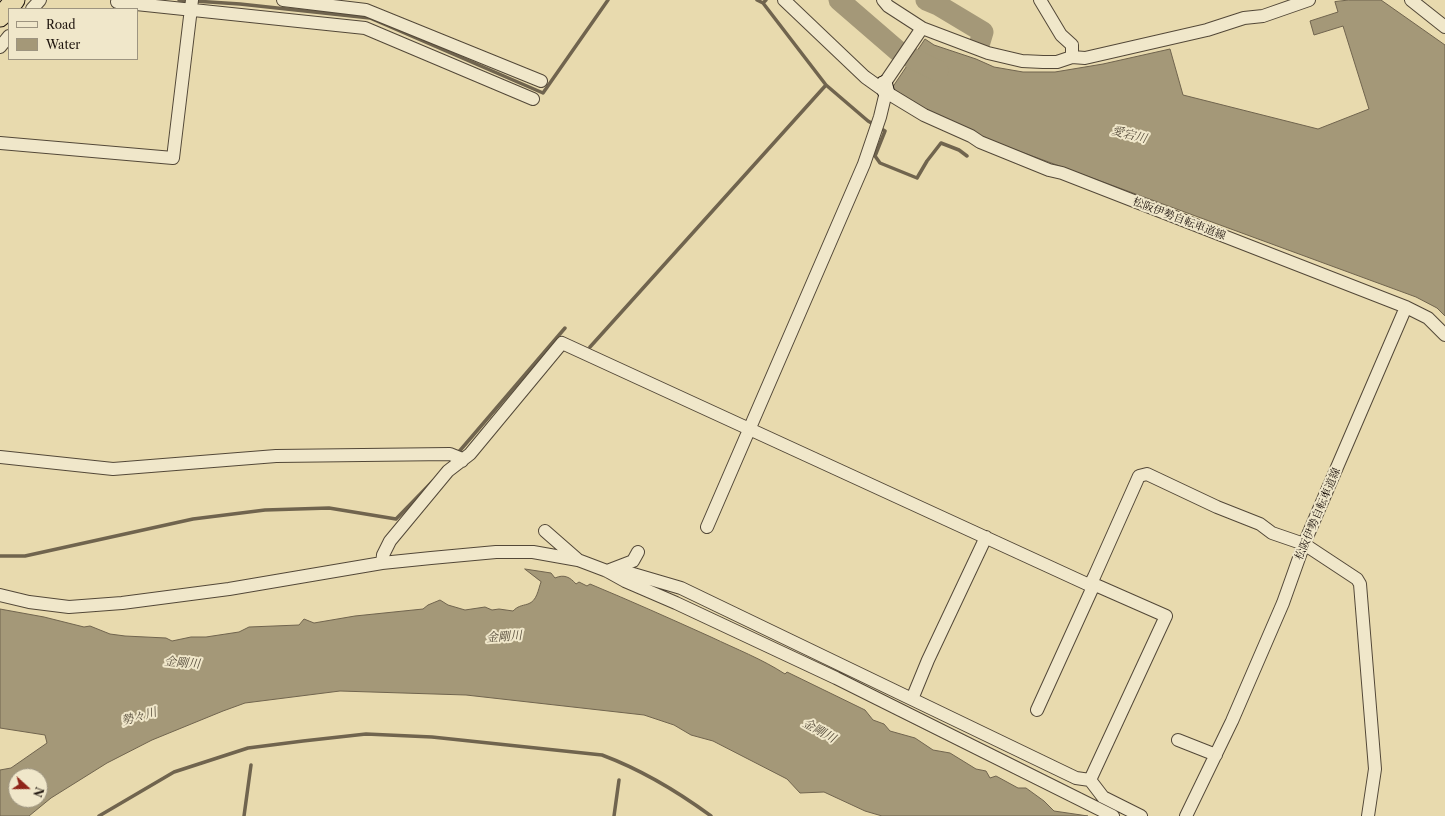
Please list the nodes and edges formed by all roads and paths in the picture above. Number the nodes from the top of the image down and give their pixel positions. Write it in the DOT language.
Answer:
graph roads {
  1 [pos="15,0"];
  2 [pos="40,0"];
  3 [pos="284,0"];
  4 [pos="784,0"];
  5 [pos="883,0"];
  6 [pos="1040,0"];
  7 [pos="1310,0"];
  8 [pos="1411,0"];
  9 [pos="117,2"];
  10 [pos="191,6"];
  11 [pos="33,8"];
  12 [pos="0,17"];
  13 [pos="1445,27"];
  14 [pos="922,28"];
  15 [pos="8,37"];
  16 [pos="0,47"];
  17 [pos="1072,57"];
  18 [pos="541,81"];
  19 [pos="885,88"];
  20 [pos="533,99"];
  21 [pos="0,143"];
  22 [pos="1406,307"];
  23 [pos="1445,335"];
  24 [pos="750,428"];
  25 [pos="0,457"];
  26 [pos="457,458"];
  27 [pos="707,527"];
  28 [pos="545,531"];
  29 [pos="986,537"];
  30 [pos="1304,544"];
  31 [pos="638,552"];
  32 [pos="578,560"];
  33 [pos="382,563"];
  34 [pos="607,571"];
  35 [pos="1091,583"];
  36 [pos="0,595"];
  37 [pos="912,699"];
  38 [pos="1037,710"];
  39 [pos="1178,740"];
  40 [pos="1216,755"];
  41 [pos="1090,780"];
  42 [pos="1113,816"];
  43 [pos="1141,816"];
  44 [pos="1186,816"];
  45 [pos="1368,816"];
  1 -- 12 [label="highway"];
  2 -- 11 [label="street"];
  3 -- 18 [label="street"];
  4 -- 19 [label="street, 松阪伊勢自転車道線"];
  5 -- 14 [label="street"];
  6 -- 17 [label="street"];
  7 -- 17 [label="street"];
  8 -- 13 [label="street"];
  9 -- 10 [label="street"];
  10 -- 20 [label="street"];
  10 -- 21 [label="street"];
  14 -- 17 [label="street"];
  14 -- 19 [label="street"];
  15 -- 16 [label="street"];
  19 -- 22 [label="street, 松阪伊勢自転車道線"];
  19 -- 24 [label="street"];
  22 -- 23 [label="street"];
  22 -- 30 [label="street, 松阪伊勢自転車道線"];
  24 -- 26 [label="street"];
  24 -- 27 [label="street"];
  24 -- 29 [label="street"];
  25 -- 26 [label="street"];
  26 -- 33 [label="street"];
  28 -- 32 [label="street"];
  29 -- 35 [label="street"];
  29 -- 37 [label="street"];
  30 -- 35 [label="street"];
  30 -- 40 [label="street, 松阪伊勢自転車道線"];
  30 -- 45 [label="street"];
  31 -- 34 [label="street"];
  32 -- 33 [label="street"];
  32 -- 34 [label="street"];
  33 -- 36 [label="street"];
  34 -- 37 [label="street"];
  34 -- 42 [label="street"];
  35 -- 38 [label="street"];
  35 -- 41 [label="street"];
  37 -- 41 [label="street"];
  39 -- 40 [label="street"];
  40 -- 44 [label="street, 松阪伊勢自転車道線"];
  41 -- 43 [label="street"];
}
